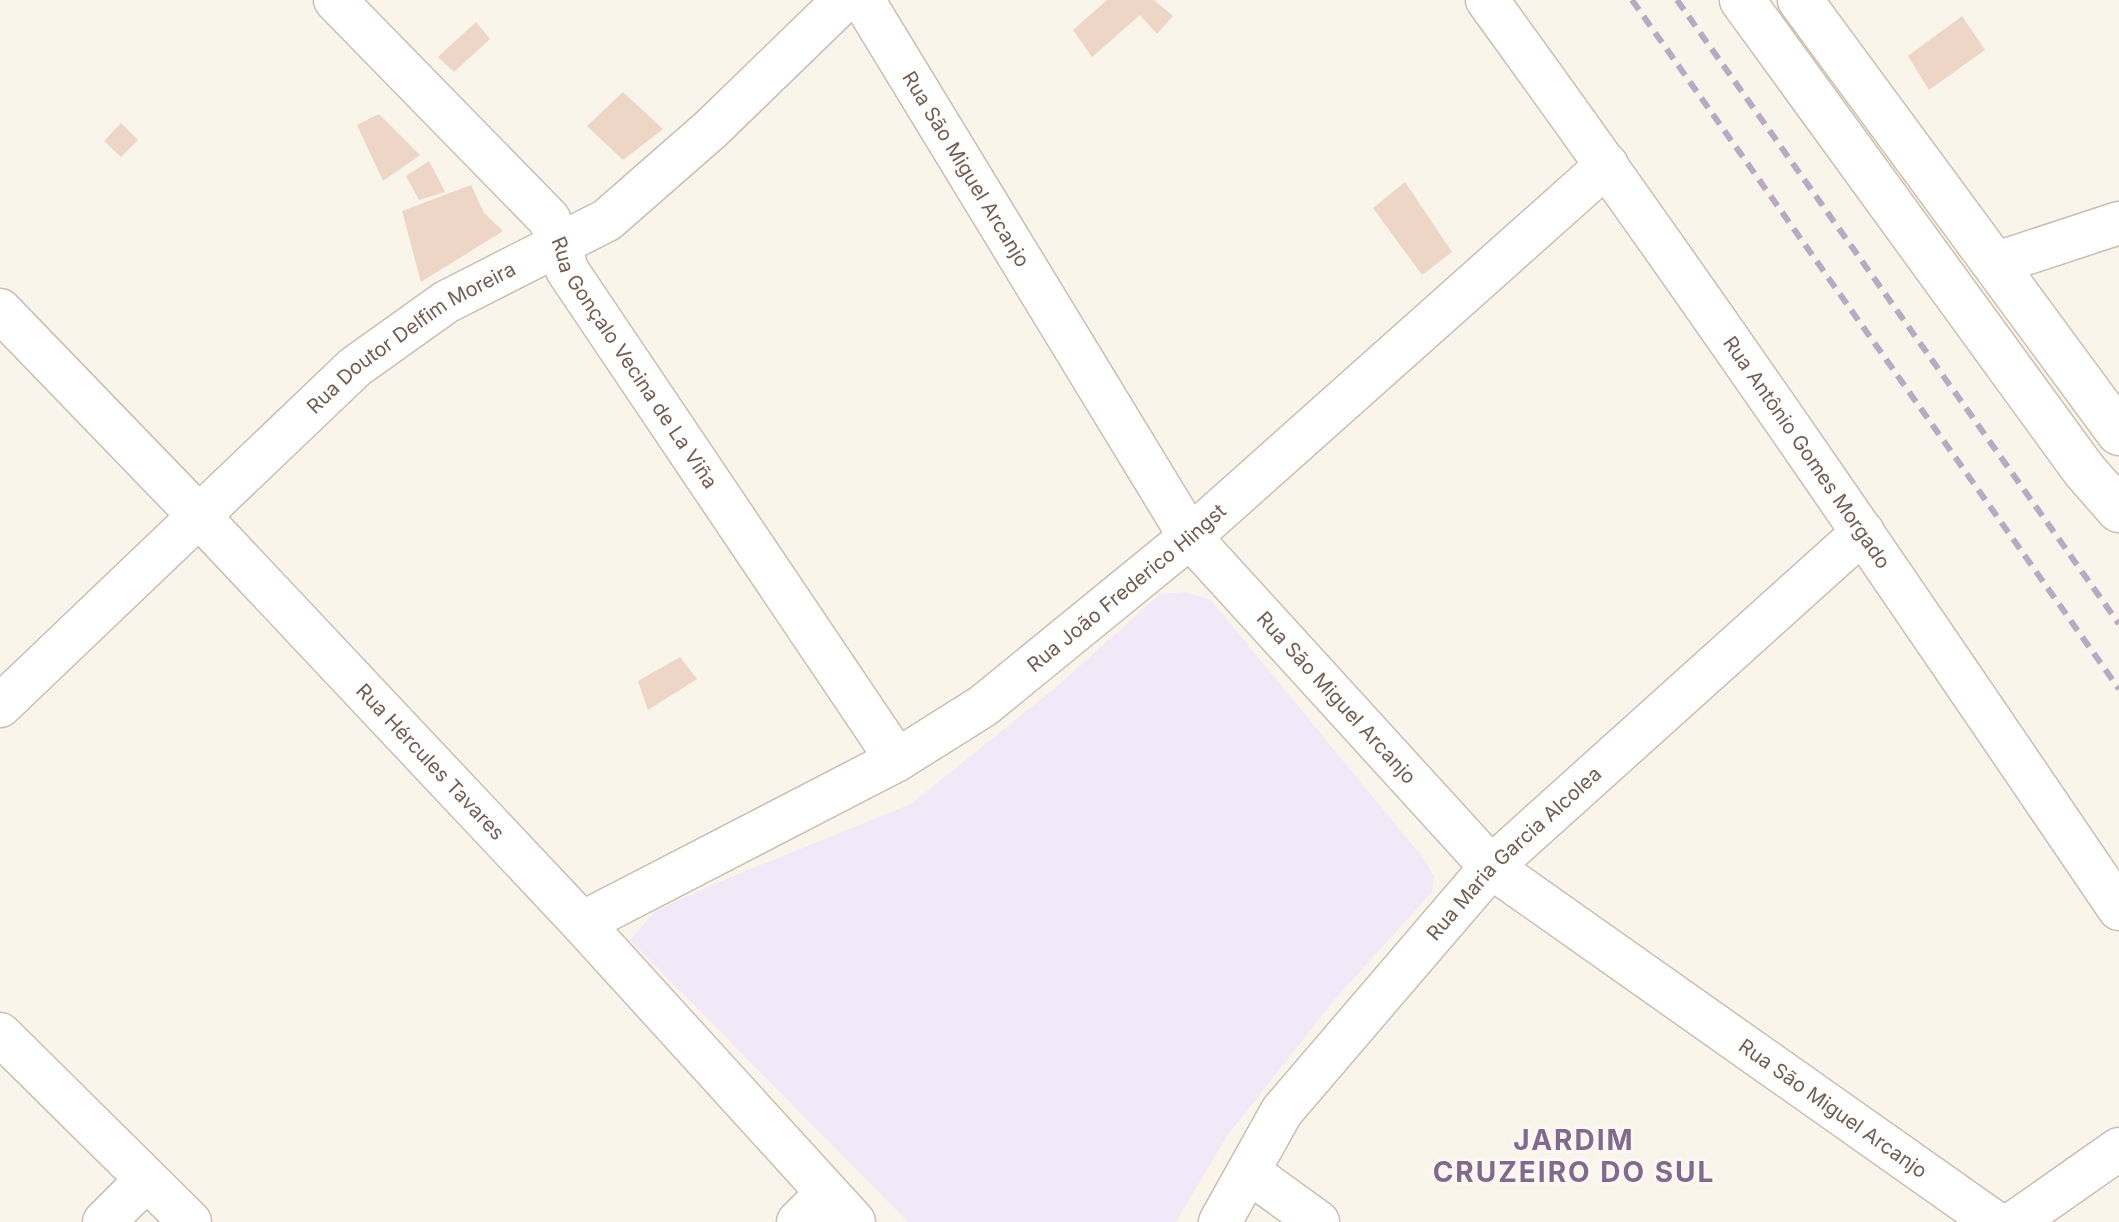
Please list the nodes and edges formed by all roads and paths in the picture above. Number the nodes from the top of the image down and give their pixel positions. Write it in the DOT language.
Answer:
graph roads {
  1 [pos="335,0"];
  2 [pos="844,0"];
  3 [pos="863,0"];
  4 [pos="1487,0"];
  5 [pos="1742,0"];
  6 [pos="1800,0"];
  7 [pos="1607,165"];
  8 [pos="2119,223"];
  9 [pos="561,246"];
  10 [pos="1994,264"];
  11 [pos="0,310"];
  12 [pos="2119,433"];
  13 [pos="2119,510"];
  14 [pos="198,515"];
  15 [pos="1863,532"];
  16 [pos="1190,537"];
  17 [pos="0,706"];
  18 [pos="897,760"];
  19 [pos="1491,867"];
  20 [pos="2119,909"];
  21 [pos="582,923"];
  22 [pos="0,1034"];
  23 [pos="2119,1149"];
  24 [pos="1249,1172"];
  25 [pos="146,1180"];
  26 [pos="826,1212"];
  27 [pos="104,1222"];
  28 [pos="190,1222"];
  29 [pos="1220,1222"];
  30 [pos="1318,1222"];
  31 [pos="1994,1222"];
  32 [pos="2015,1222"];
  1 -- 9 [label="street, Rua Gonçalo Vecina de La Viña"];
  2 -- 9 [label="street, Rua Doutor Delfim Moreira"];
  3 -- 16 [label="street, Rua São Miguel Arcanjo"];
  4 -- 7 [label="street, Rua Antônio Gomes Morgado"];
  5 -- 13 [label="main road"];
  6 -- 10 [label="main road"];
  7 -- 15 [label="street, Rua Antônio Gomes Morgado"];
  7 -- 16 [label="street, Rua João Frederico Hingst"];
  8 -- 10 [label="street"];
  9 -- 14 [label="street, Rua Doutor Delfim Moreira"];
  9 -- 18 [label="street, Rua Gonçalo Vecina de La Viña"];
  10 -- 12 [label="main road"];
  11 -- 14 [label="street, Rua Hércules Tavares"];
  14 -- 17 [label="street, Rua Doutor Delfim Moreira"];
  14 -- 21 [label="street, Rua Hércules Tavares"];
  15 -- 19 [label="street, Rua Maria Garcia Alcolea"];
  15 -- 20 [label="street, Rua Antônio Gomes Morgado"];
  16 -- 18 [label="street, Rua João Frederico Hingst"];
  16 -- 19 [label="street, Rua São Miguel Arcanjo"];
  18 -- 21 [label="street, Rua João Frederico Hingst"];
  19 -- 24 [label="street, Rua Maria Garcia Alcolea"];
  19 -- 31 [label="street, Rua São Miguel Arcanjo"];
  21 -- 26 [label="street, Rua Hércules Tavares"];
  22 -- 25 [label="street"];
  23 -- 32 [label="street"];
  24 -- 29 [label="street, Rua Maria Garcia Alcolea"];
  24 -- 30 [label="street"];
  25 -- 27 [label="street"];
  25 -- 28 [label="street"];
}
